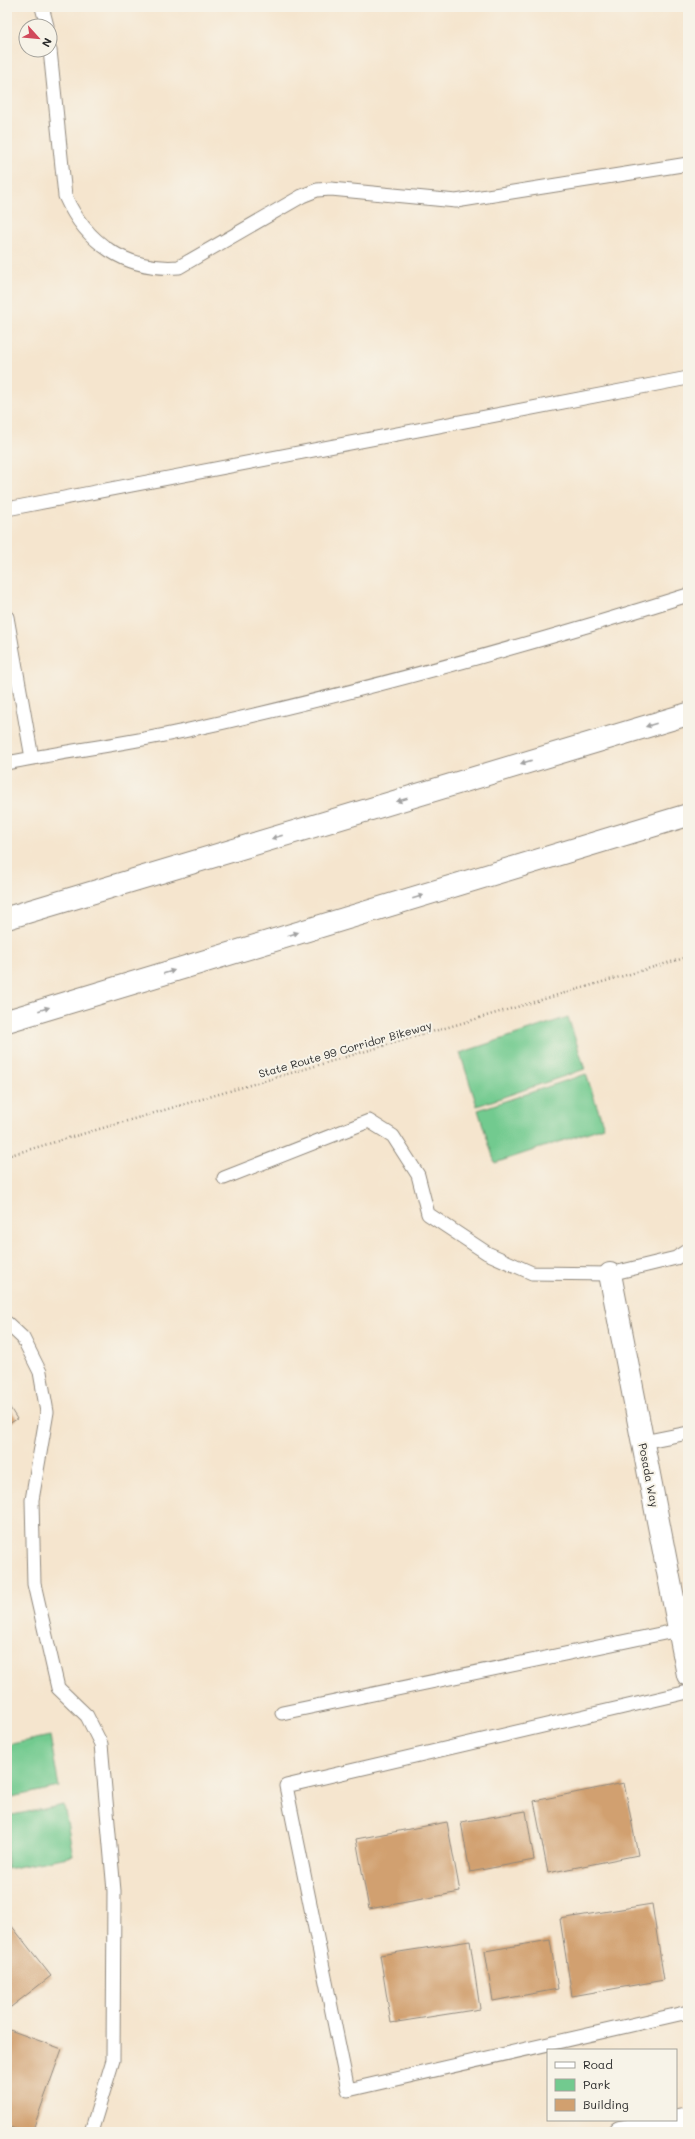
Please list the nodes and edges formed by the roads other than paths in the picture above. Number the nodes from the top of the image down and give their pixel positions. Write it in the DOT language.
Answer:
graph roads {
  1 [pos="42,7"];
  2 [pos="45,18"];
  3 [pos="51,58"];
  4 [pos="688,164"];
  5 [pos="688,378"];
  6 [pos="7,509"];
  7 [pos="688,595"];
  8 [pos="7,617"];
  9 [pos="688,714"];
  10 [pos="32,758"];
  11 [pos="7,763"];
  12 [pos="688,815"];
  13 [pos="7,918"];
  14 [pos="7,1021"];
  15 [pos="224,1178"];
  16 [pos="688,1250"];
  17 [pos="610,1274"];
  18 [pos="7,1323"];
  19 [pos="688,1433"];
  20 [pos="643,1442"];
  21 [pos="679,1630"];
  22 [pos="688,1675"];
  23 [pos="688,1692"];
  24 [pos="282,1713"];
  25 [pos="688,2012"];
  26 [pos="688,2118"];
  27 [pos="677,2120"];
  28 [pos="673,2121"];
  29 [pos="91,2132"];
  30 [pos="620,2132"];
  1 -- 2 [label="lane"];
  3 -- 4 [label="lane"];
  5 -- 6 [label="lane"];
  7 -- 10 [label="lane"];
  8 -- 10 [label="lane"];
  9 -- 13 [label="main road, one-way"];
  10 -- 11 [label="lane"];
  14 -- 12 [label="main road, one-way"];
  15 -- 17 [label="lane"];
  16 -- 17 [label="lane"];
  17 -- 20 [label="main road, Posada Way"];
  18 -- 29 [label="lane"];
  19 -- 20 [label="lane"];
  20 -- 21 [label="main road, Posada Way"];
  21 -- 22 [label="main road, Posada Way"];
  21 -- 24 [label="lane"];
  23 -- 25 [label="lane"];
  26 -- 27 [label="main road"];
  28 -- 30 [label="main road"];
}
